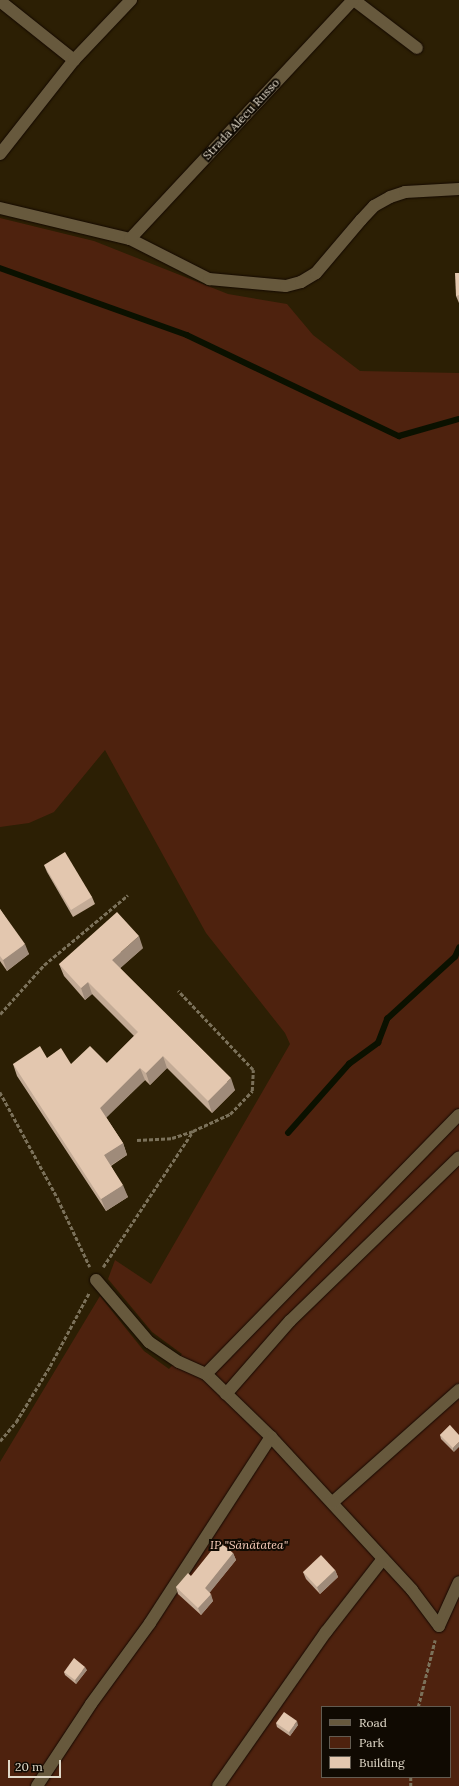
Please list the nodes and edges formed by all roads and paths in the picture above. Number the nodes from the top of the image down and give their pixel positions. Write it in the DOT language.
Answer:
graph roads {
  1 [pos="131,0"];
  2 [pos="354,0"];
  3 [pos="0,1"];
  4 [pos="417,48"];
  5 [pos="74,60"];
  6 [pos="0,154"];
  7 [pos="459,189"];
  8 [pos="0,208"];
  9 [pos="130,239"];
  10 [pos="128,895"];
  11 [pos="178,991"];
  12 [pos="0,1014"];
  13 [pos="0,1092"];
  14 [pos="459,1115"];
  15 [pos="193,1131"];
  16 [pos="137,1140"];
  17 [pos="459,1157"];
  18 [pos="96,1280"];
  19 [pos="206,1374"];
  20 [pos="459,1390"];
  21 [pos="226,1394"];
  22 [pos="271,1437"];
  23 [pos="0,1441"];
  24 [pos="333,1502"];
  25 [pos="382,1560"];
  26 [pos="459,1582"];
  27 [pos="439,1626"];
  28 [pos="418,1706"];
  29 [pos="37,1786"];
  30 [pos="218,1786"];
  1 -- 5 [label="street"];
  2 -- 4 [label="street, Strada Alecu Russo"];
  2 -- 9 [label="street, Strada Alecu Russo"];
  3 -- 5 [label="street"];
  5 -- 6 [label="street"];
  7 -- 9 [label="street"];
  8 -- 9 [label="street"];
  10 -- 12 [label="path"];
  11 -- 15 [label="path"];
  13 -- 18 [label="path"];
  14 -- 19 [label="street"];
  15 -- 16 [label="path"];
  15 -- 18 [label="path"];
  17 -- 21 [label="street"];
  18 -- 19 [label="street"];
  18 -- 23 [label="path"];
  19 -- 21 [label="street"];
  20 -- 24 [label="street"];
  21 -- 22 [label="street"];
  22 -- 24 [label="street"];
  22 -- 29 [label="street"];
  24 -- 25 [label="street"];
  25 -- 27 [label="street"];
  25 -- 30 [label="street"];
  26 -- 27 [label="street"];
  27 -- 28 [label="path"];
}
